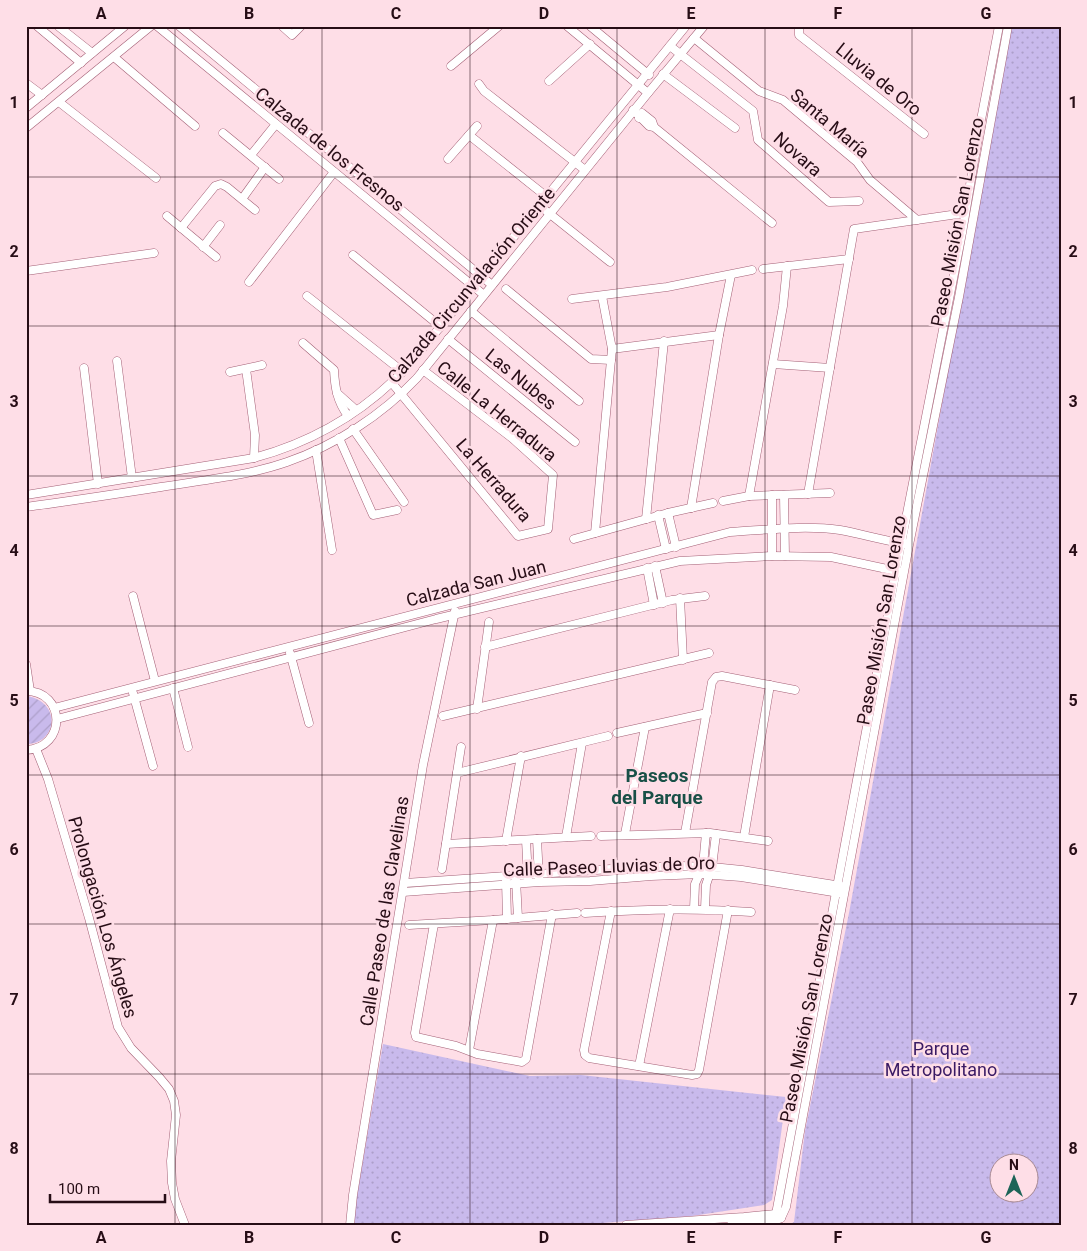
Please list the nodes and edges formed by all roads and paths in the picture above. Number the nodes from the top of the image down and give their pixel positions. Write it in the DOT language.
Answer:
graph roads {
  1 [pos="37,26"];
  2 [pos="58,26"];
  3 [pos="125,26"];
  4 [pos="151,26"];
  5 [pos="157,26"];
  6 [pos="179,26"];
  7 [pos="282,26"];
  8 [pos="301,26"];
  9 [pos="499,26"];
  10 [pos="568,26"];
  11 [pos="590,26"];
  12 [pos="686,26"];
  13 [pos="704,26"];
  14 [pos="798,26"];
  15 [pos="999,26"];
  16 [pos="1008,26"];
  17 [pos="694,38"];
  18 [pos="590,44"];
  19 [pos="670,46"];
  20 [pos="92,53"];
  21 [pos="680,54"];
  22 [pos="114,57"];
  23 [pos="81,63"];
  24 [pos="451,66"];
  25 [pos="647,74"];
  26 [pos="663,74"];
  27 [pos="549,81"];
  28 [pos="657,82"];
  29 [pos="26,83"];
  30 [pos="479,84"];
  31 [pos="638,85"];
  32 [pos="648,93"];
  33 [pos="42,95"];
  34 [pos="59,102"];
  35 [pos="26,108"];
  36 [pos="634,109"];
  37 [pos="276,124"];
  38 [pos="195,126"];
  39 [pos="477,126"];
  40 [pos="26,128"];
  41 [pos="735,128"];
  42 [pos="223,133"];
  43 [pos="469,134"];
  44 [pos="924,134"];
  45 [pos="329,150"];
  46 [pos="251,155"];
  47 [pos="448,159"];
  48 [pos="320,161"];
  49 [pos="575,162"];
  50 [pos="265,167"];
  51 [pos="585,170"];
  52 [pos="334,172"];
  53 [pos="156,178"];
  54 [pos="279,178"];
  55 [pos="546,197"];
  56 [pos="242,199"];
  57 [pos="859,201"];
  58 [pos="393,203"];
  59 [pos="540,206"];
  60 [pos="255,210"];
  61 [pos="384,213"];
  62 [pos="550,213"];
  63 [pos="965,213"];
  64 [pos="167,216"];
  65 [pos="917,220"];
  66 [pos="772,223"];
  67 [pos="220,225"];
  68 [pos="181,228"];
  69 [pos="203,247"];
  70 [pos="154,253"];
  71 [pos="353,255"];
  72 [pos="216,257"];
  73 [pos="849,259"];
  74 [pos="610,262"];
  75 [pos="787,266"];
  76 [pos="763,268"];
  77 [pos="752,270"];
  78 [pos="26,271"];
  79 [pos="731,274"];
  80 [pos="482,276"];
  81 [pos="249,282"];
  82 [pos="492,285"];
  83 [pos="473,287"];
  84 [pos="506,288"];
  85 [pos="484,295"];
  86 [pos="307,296"];
  87 [pos="602,296"];
  88 [pos="572,299"];
  89 [pos="471,311"];
  90 [pos="441,327"];
  91 [pos="719,335"];
  92 [pos="448,339"];
  93 [pos="664,341"];
  94 [pos="303,343"];
  95 [pos="612,349"];
  96 [pos="611,360"];
  97 [pos="117,361"];
  98 [pos="773,364"];
  99 [pos="262,366"];
  100 [pos="84,368"];
  101 [pos="830,368"];
  102 [pos="246,369"];
  103 [pos="423,370"];
  104 [pos="230,372"];
  105 [pos="403,372"];
  106 [pos="392,383"];
  107 [pos="336,392"];
  108 [pos="402,393"];
  109 [pos="579,401"];
  110 [pos="356,410"];
  111 [pos="348,416"];
  112 [pos="353,429"];
  113 [pos="255,435"];
  114 [pos="339,438"];
  115 [pos="575,442"];
  116 [pos="316,450"];
  117 [pos="263,456"];
  118 [pos="254,458"];
  119 [pos="198,468"];
  120 [pos="553,475"];
  121 [pos="132,478"];
  122 [pos="200,481"];
  123 [pos="98,484"];
  124 [pos="830,493"];
  125 [pos="808,494"];
  126 [pos="26,495"];
  127 [pos="772,495"];
  128 [pos="784,495"];
  129 [pos="749,496"];
  130 [pos="723,501"];
  131 [pos="404,502"];
  132 [pos="713,502"];
  133 [pos="26,508"];
  134 [pos="690,508"];
  135 [pos="397,510"];
  136 [pos="668,512"];
  137 [pos="658,515"];
  138 [pos="646,519"];
  139 [pos="784,529"];
  140 [pos="772,530"];
  141 [pos="595,533"];
  142 [pos="574,539"];
  143 [pos="691,542"];
  144 [pos="905,544"];
  145 [pos="676,547"];
  146 [pos="666,549"];
  147 [pos="332,550"];
  148 [pos="772,556"];
  149 [pos="785,556"];
  150 [pos="693,559"];
  151 [pos="656,566"];
  152 [pos="647,568"];
  153 [pos="580,572"];
  154 [pos="900,572"];
  155 [pos="584,584"];
  156 [pos="133,596"];
  157 [pos="705,596"];
  158 [pos="680,598"];
  159 [pos="663,602"];
  160 [pos="456,603"];
  161 [pos="654,605"];
  162 [pos="454,615"];
  163 [pos="489,622"];
  164 [pos="288,647"];
  165 [pos="485,647"];
  166 [pos="709,654"];
  167 [pos="292,657"];
  168 [pos="683,660"];
  169 [pos="26,664"];
  170 [pos="155,681"];
  171 [pos="770,686"];
  172 [pos="131,687"];
  173 [pos="173,688"];
  174 [pos="795,690"];
  175 [pos="28,691"];
  176 [pos="134,698"];
  177 [pos="54,708"];
  178 [pos="477,709"];
  179 [pos="707,714"];
  180 [pos="443,716"];
  181 [pos="57,719"];
  182 [pos="309,723"];
  183 [pos="645,726"];
  184 [pos="617,734"];
  185 [pos="608,736"];
  186 [pos="582,743"];
  187 [pos="188,747"];
  188 [pos="461,747"];
  189 [pos="36,749"];
  190 [pos="26,750"];
  191 [pos="521,756"];
  192 [pos="153,766"];
  193 [pos="457,773"];
  194 [pos="685,833"];
  195 [pos="706,833"];
  196 [pos="625,834"];
  197 [pos="716,834"];
  198 [pos="592,836"];
  199 [pos="600,836"];
  200 [pos="566,837"];
  201 [pos="744,837"];
  202 [pos="537,839"];
  203 [pos="526,840"];
  204 [pos="506,841"];
  205 [pos="768,841"];
  206 [pos="446,844"];
  207 [pos="442,869"];
  208 [pos="701,870"];
  209 [pos="711,870"];
  210 [pos="539,878"];
  211 [pos="528,879"];
  212 [pos="516,880"];
  213 [pos="506,881"];
  214 [pos="404,883"];
  215 [pos="836,889"];
  216 [pos="845,890"];
  217 [pos="403,892"];
  218 [pos="670,909"];
  219 [pos="694,909"];
  220 [pos="705,909"];
  221 [pos="728,910"];
  222 [pos="611,911"];
  223 [pos="577,912"];
  224 [pos="751,912"];
  225 [pos="585,913"];
  226 [pos="552,914"];
  227 [pos="518,918"];
  228 [pos="506,919"];
  229 [pos="493,920"];
  230 [pos="434,924"];
  231 [pos="409,925"];
  232 [pos="469,1050"];
  233 [pos="639,1066"];
  234 [pos="778,1216"];
  235 [pos="184,1225"];
  236 [pos="350,1225"];
  237 [pos="626,1225"];
  238 [pos="731,1225"];
  1 -- 23 [label="street"];
  2 -- 20 [label="street"];
  3 -- 20 [label="street"];
  4 -- 22 [label="street"];
  5 -- 37 [label="street, Calzada de los Fresnos"];
  6 -- 45 [label="street, Calzada de los Fresnos"];
  7 -- 8 [label="street"];
  9 -- 24 [label="street"];
  10 -- 18 [label="street"];
  11 -- 25 [label="street"];
  12 -- 19 [label="street, Calzada Circunvalación Oriente"];
  13 -- 17 [label="street, Calzada Circunvalación Oriente"];
  14 -- 44 [label="street, Lluvia de Oro"];
  15 -- 63 [label="street, Paseo Misión San Lorenzo"];
  16 -- 144 [label="street, Paseo Misión San Lorenzo"];
  17 -- 21 [label="street, Calzada Circunvalación Oriente"];
  17 -- 65 [label="street, Santa María"];
  18 -- 27 [label="street"];
  18 -- 31 [label="street"];
  19 -- 21 [label="street, Novara"];
  19 -- 25 [label="street, Calzada Circunvalación Oriente"];
  20 -- 23 [label="street"];
  21 -- 26 [label="street, Calzada Circunvalación Oriente"];
  21 -- 57 [label="street, Novara"];
  22 -- 34 [label="street"];
  22 -- 38 [label="street"];
  23 -- 33 [label="street"];
  25 -- 28 [label="street"];
  25 -- 31 [label="street, Calzada Circunvalación Oriente"];
  26 -- 28 [label="street, Calzada Circunvalación Oriente"];
  26 -- 41 [label="street"];
  28 -- 32 [label="street, Calzada Circunvalación Oriente"];
  29 -- 33 [label="street"];
  30 -- 49 [label="street"];
  31 -- 32 [label="street"];
  31 -- 49 [label="street, Calzada Circunvalación Oriente"];
  32 -- 36 [label="street, Calzada Circunvalación Oriente"];
  33 -- 35 [label="street"];
  34 -- 40 [label="street"];
  34 -- 53 [label="street"];
  36 -- 51 [label="street, Calzada Circunvalación Oriente"];
  36 -- 66 [label="street"];
  37 -- 46 [label="street"];
  37 -- 48 [label="street, Calzada de los Fresnos"];
  39 -- 43 [label="street"];
  42 -- 46 [label="street"];
  43 -- 47 [label="street"];
  43 -- 55 [label="street"];
  45 -- 48 [label="street"];
  45 -- 58 [label="street, Calzada de los Fresnos"];
  46 -- 50 [label="street"];
  48 -- 52 [label="street, Calzada de los Fresnos"];
  49 -- 51 [label="street"];
  49 -- 55 [label="street, Calzada Circunvalación Oriente"];
  50 -- 54 [label="street"];
  50 -- 56 [label="street"];
  51 -- 62 [label="street, Calzada Circunvalación Oriente"];
  52 -- 61 [label="street, Calzada de los Fresnos"];
  52 -- 81 [label="street"];
  55 -- 59 [label="street, Calzada Circunvalación Oriente"];
  56 -- 60 [label="street"];
  56 -- 68 [label="street"];
  58 -- 61 [label="street"];
  58 -- 80 [label="street, Calzada de los Fresnos"];
  59 -- 62 [label="street"];
  59 -- 80 [label="street, Calzada Circunvalación Oriente"];
  61 -- 83 [label="street, Calzada de los Fresnos"];
  62 -- 74 [label="street"];
  62 -- 82 [label="street, Calzada Circunvalación Oriente"];
  63 -- 65 [label="street"];
  63 -- 144 [label="street, Paseo Misión San Lorenzo"];
  64 -- 68 [label="street"];
  65 -- 73 [label="street"];
  67 -- 69 [label="street"];
  68 -- 69 [label="street"];
  69 -- 72 [label="street"];
  70 -- 78 [label="street"];
  71 -- 90 [label="street"];
  73 -- 75 [label="street"];
  73 -- 101 [label="street"];
  75 -- 76 [label="street"];
  75 -- 98 [label="street"];
  77 -- 79 [label="street"];
  79 -- 87 [label="street"];
  79 -- 91 [label="street"];
  80 -- 82 [label="street, Calzada de los Fresnos"];
  80 -- 83 [label="street, Calzada Circunvalación Oriente"];
  82 -- 85 [label="street, Calzada Circunvalación Oriente"];
  83 -- 85 [label="street, Calzada de los Fresnos"];
  83 -- 90 [label="street, Calzada Circunvalación Oriente"];
  84 -- 96 [label="street"];
  85 -- 89 [label="street, Calzada Circunvalación Oriente"];
  86 -- 105 [label="street"];
  87 -- 88 [label="street"];
  87 -- 95 [label="street"];
  89 -- 92 [label="street, Calzada Circunvalación Oriente"];
  89 -- 109 [label="street"];
  90 -- 105 [label="street, Calzada Circunvalación Oriente"];
  91 -- 93 [label="street"];
  91 -- 134 [label="street"];
  92 -- 103 [label="street, Calzada Circunvalación Oriente"];
  92 -- 115 [label="street, Las Nubes"];
  93 -- 95 [label="street"];
  93 -- 138 [label="street"];
  94 -- 107 [label="street"];
  95 -- 96 [label="street"];
  96 -- 141 [label="street"];
  97 -- 121 [label="street"];
  98 -- 101 [label="street"];
  98 -- 129 [label="street"];
  99 -- 102 [label="street"];
  100 -- 123 [label="street"];
  101 -- 125 [label="street"];
  102 -- 104 [label="street"];
  102 -- 113 [label="street"];
  103 -- 108 [label="street, Calzada Circunvalación Oriente"];
  103 -- 120 [label="street, Calle La Herradura"];
  105 -- 106 [label="street, Calzada Circunvalación Oriente"];
  106 -- 108 [label="street, La Herradura"];
  106 -- 110 [label="street, Calzada Circunvalación Oriente"];
  107 -- 110 [label="street"];
  107 -- 111 [label="street"];
  108 -- 112 [label="street, Calzada Circunvalación Oriente"];
  108 -- 120 [label="street, La Herradura"];
  110 -- 111 [label="street, Calzada Circunvalación Oriente"];
  111 -- 117 [label="street, Calzada Circunvalación Oriente"];
  112 -- 114 [label="street, Calzada Circunvalación Oriente"];
  112 -- 131 [label="street"];
  113 -- 117 [label="street"];
  113 -- 118 [label="street"];
  114 -- 116 [label="street, Calzada Circunvalación Oriente"];
  114 -- 135 [label="street"];
  116 -- 122 [label="street, Calzada Circunvalación Oriente"];
  116 -- 147 [label="street"];
  117 -- 118 [label="street, Calzada Circunvalación Oriente"];
  118 -- 119 [label="street, Calzada Circunvalación Oriente"];
  119 -- 121 [label="street, Calzada Circunvalación Oriente"];
  119 -- 122 [label="street"];
  121 -- 123 [label="street, Calzada Circunvalación Oriente"];
  122 -- 133 [label="street, Calzada Circunvalación Oriente"];
  123 -- 126 [label="street, Calzada Circunvalación Oriente"];
  124 -- 125 [label="street"];
  125 -- 128 [label="street"];
  127 -- 128 [label="street"];
  127 -- 129 [label="street"];
  127 -- 140 [label="street"];
  128 -- 139 [label="street"];
  129 -- 130 [label="street"];
  132 -- 134 [label="street"];
  134 -- 136 [label="street"];
  136 -- 137 [label="street"];
  136 -- 145 [label="street"];
  137 -- 138 [label="street"];
  137 -- 146 [label="street"];
  138 -- 141 [label="street"];
  139 -- 140 [label="street, Calzada San Juan"];
  139 -- 144 [label="street, Calzada San Juan"];
  139 -- 149 [label="street"];
  140 -- 143 [label="street, Calzada San Juan"];
  140 -- 148 [label="street"];
  141 -- 142 [label="street"];
  143 -- 145 [label="street, Calzada San Juan"];
  143 -- 150 [label="street"];
  144 -- 154 [label="street, Paseo Misión San Lorenzo"];
  145 -- 146 [label="street, Calzada San Juan"];
  146 -- 153 [label="street, Calzada San Juan"];
  148 -- 149 [label="street, Calzada San Juan"];
  148 -- 150 [label="street, Calzada San Juan"];
  149 -- 154 [label="street, Calzada San Juan"];
  150 -- 151 [label="street, Calzada San Juan"];
  151 -- 152 [label="street, Calzada San Juan"];
  151 -- 159 [label="street"];
  152 -- 155 [label="street, Calzada San Juan"];
  152 -- 161 [label="street"];
  153 -- 155 [label="street"];
  153 -- 160 [label="street, Calzada San Juan"];
  154 -- 215 [label="street, Paseo Misión San Lorenzo"];
  154 -- 216 [label="street, Paseo Misión San Lorenzo"];
  155 -- 162 [label="street, Calzada San Juan"];
  156 -- 170 [label="street"];
  157 -- 158 [label="street"];
  158 -- 159 [label="street"];
  158 -- 168 [label="street"];
  159 -- 161 [label="street"];
  160 -- 162 [label="street, Calle Paseo de las Clavelinas"];
  160 -- 164 [label="street, Calzada San Juan"];
  161 -- 165 [label="street"];
  162 -- 167 [label="street, Calzada San Juan"];
  162 -- 214 [label="street, Calle Paseo de las Clavelinas"];
  163 -- 165 [label="street"];
  164 -- 167 [label="street"];
  164 -- 170 [label="street, Calzada San Juan"];
  165 -- 178 [label="street"];
  166 -- 168 [label="street"];
  167 -- 173 [label="street, Calzada San Juan"];
  167 -- 182 [label="street"];
  168 -- 178 [label="street"];
  169 -- 175 [label="street"];
  170 -- 172 [label="street, Calzada San Juan"];
  171 -- 174 [label="street"];
  171 -- 179 [label="street"];
  171 -- 201 [label="street"];
  172 -- 176 [label="street"];
  172 -- 177 [label="street, Calzada San Juan"];
  173 -- 176 [label="street, Calzada San Juan"];
  173 -- 187 [label="street"];
  175 -- 177 [label="street"];
  176 -- 181 [label="street, Calzada San Juan"];
  176 -- 192 [label="street"];
  177 -- 181 [label="street"];
  178 -- 180 [label="street"];
  179 -- 183 [label="street"];
  179 -- 194 [label="street"];
  181 -- 189 [label="street"];
  183 -- 184 [label="street"];
  183 -- 196 [label="street"];
  185 -- 186 [label="street"];
  186 -- 191 [label="street"];
  186 -- 200 [label="street"];
  188 -- 193 [label="street"];
  189 -- 190 [label="street"];
  189 -- 235 [label="street, Prolongación Los Ángeles"];
  191 -- 193 [label="street"];
  191 -- 204 [label="street"];
  193 -- 206 [label="street"];
  194 -- 195 [label="street"];
  194 -- 196 [label="street"];
  195 -- 197 [label="street"];
  195 -- 208 [label="street"];
  196 -- 199 [label="street"];
  197 -- 201 [label="street"];
  197 -- 209 [label="street"];
  198 -- 200 [label="street"];
  200 -- 202 [label="street"];
  201 -- 205 [label="street"];
  202 -- 203 [label="street"];
  202 -- 210 [label="street"];
  203 -- 204 [label="street"];
  203 -- 211 [label="street"];
  204 -- 206 [label="street"];
  206 -- 207 [label="street"];
  208 -- 209 [label="street, Calle Paseo Lluvias de Oro"];
  208 -- 210 [label="street, Calle Paseo Lluvias de Oro"];
  208 -- 219 [label="street"];
  209 -- 215 [label="street, Calle Paseo Lluvias de Oro"];
  209 -- 220 [label="street"];
  210 -- 211 [label="street, Calle Paseo Lluvias de Oro"];
  211 -- 212 [label="street, Calle Paseo Lluvias de Oro"];
  212 -- 213 [label="street, Calle Paseo Lluvias de Oro"];
  212 -- 227 [label="street"];
  213 -- 214 [label="street, Calle Paseo Lluvias de Oro"];
  213 -- 217 [label="street, Calle Paseo Lluvias de Oro"];
  213 -- 228 [label="street"];
  214 -- 217 [label="street, Calle Paseo de las Clavelinas"];
  215 -- 216 [label="street, Calle Paseo Lluvias de Oro"];
  215 -- 234 [label="street, Paseo Misión San Lorenzo"];
  216 -- 234 [label="street, Paseo Misión San Lorenzo"];
  217 -- 236 [label="street, Calle Paseo de las Clavelinas"];
  218 -- 219 [label="street"];
  218 -- 222 [label="street"];
  218 -- 233 [label="street"];
  219 -- 220 [label="street"];
  220 -- 221 [label="street"];
  221 -- 224 [label="street"];
  221 -- 233 [label="street"];
  222 -- 225 [label="street"];
  222 -- 233 [label="street"];
  223 -- 226 [label="street"];
  226 -- 227 [label="street"];
  226 -- 232 [label="street"];
  227 -- 228 [label="street"];
  228 -- 229 [label="street"];
  229 -- 230 [label="street"];
  229 -- 232 [label="street"];
  230 -- 231 [label="street"];
  230 -- 232 [label="street"];
  234 -- 237 [label="street"];
  234 -- 238 [label="street"];
}
